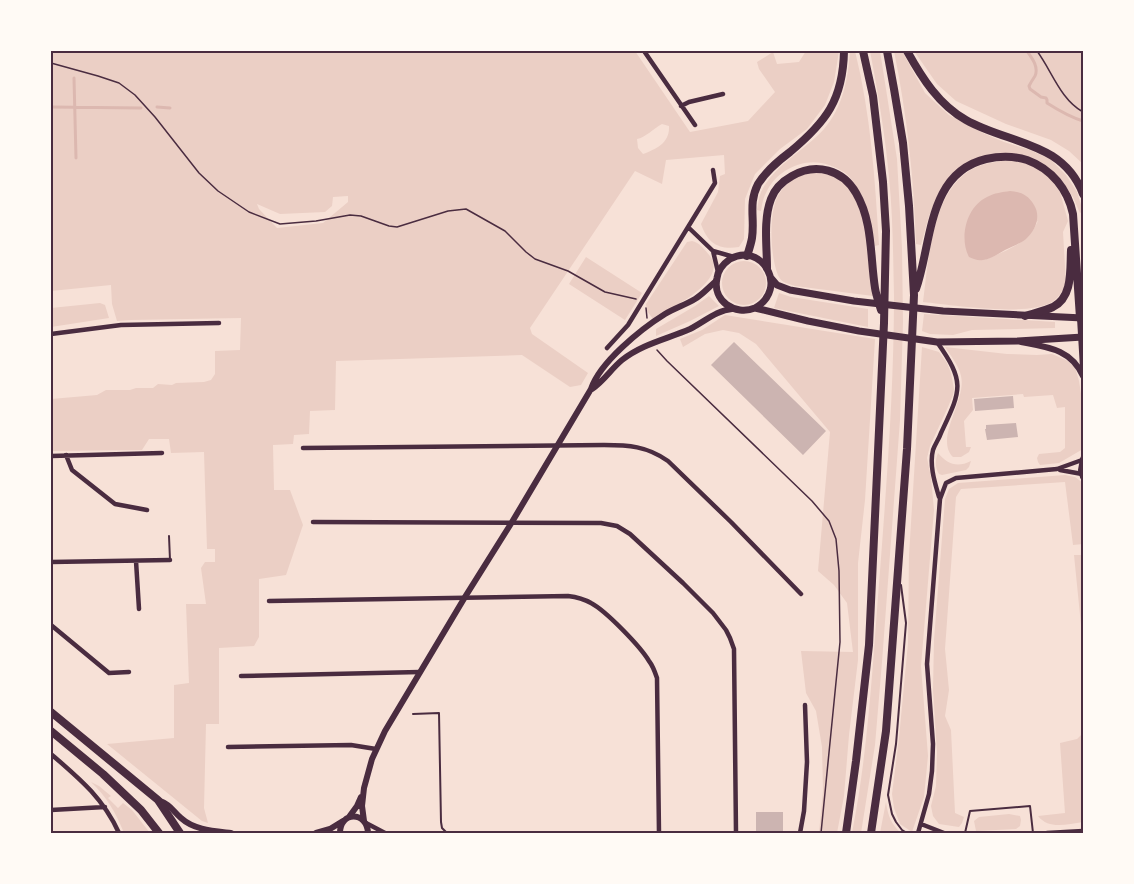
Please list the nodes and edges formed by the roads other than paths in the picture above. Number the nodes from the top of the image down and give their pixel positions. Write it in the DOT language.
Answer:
graph roads {
  1 [pos="844,51"];
  2 [pos="863,51"];
  3 [pos="887,51"];
  4 [pos="907,51"];
  5 [pos="647,52"];
  6 [pos="723,94"];
  7 [pos="681,106"];
  8 [pos="694,125"];
  9 [pos="713,170"];
  10 [pos="1083,194"];
  11 [pos="1073,214"];
  12 [pos="688,227"];
  13 [pos="713,251"];
  14 [pos="747,256"];
  15 [pos="734,257"];
  16 [pos="767,268"];
  17 [pos="718,272"];
  18 [pos="771,278"];
  19 [pos="716,281"];
  20 [pos="914,295"];
  21 [pos="732,309"];
  22 [pos="755,309"];
  23 [pos="1025,316"];
  24 [pos="1082,318"];
  25 [pos="219,323"];
  26 [pos="884,323"];
  27 [pos="51,334"];
  28 [pos="634,337"];
  29 [pos="1082,337"];
  30 [pos="1018,341"];
  31 [pos="937,342"];
  32 [pos="607,348"];
  33 [pos="631,350"];
  34 [pos="1083,368"];
  35 [pos="1083,376"];
  36 [pos="591,389"];
  37 [pos="557,445"];
  38 [pos="303,448"];
  39 [pos="162,453"];
  40 [pos="66,455"];
  41 [pos="51,456"];
  42 [pos="1083,460"];
  43 [pos="1057,469"];
  44 [pos="1082,475"];
  45 [pos="940,499"];
  46 [pos="147,510"];
  47 [pos="313,522"];
  48 [pos="512,522"];
  49 [pos="169,536"];
  50 [pos="170,560"];
  51 [pos="136,561"];
  52 [pos="51,562"];
  53 [pos="898,568"];
  54 [pos="801,594"];
  55 [pos="465,597"];
  56 [pos="269,601"];
  57 [pos="139,609"];
  58 [pos="51,625"];
  59 [pos="129,672"];
  60 [pos="420,672"];
  61 [pos="241,676"];
  62 [pos="805,705"];
  63 [pos="51,712"];
  64 [pos="413,714"];
  65 [pos="51,731"];
  66 [pos="228,747"];
  67 [pos="376,749"];
  68 [pos="51,754"];
  69 [pos="364,788"];
  70 [pos="158,800"];
  71 [pos="105,807"];
  72 [pos="51,810"];
  73 [pos="346,819"];
  74 [pos="365,822"];
  75 [pos="921,824"];
  76 [pos="1083,831"];
  77 [pos="119,833"];
  78 [pos="159,833"];
  79 [pos="180,833"];
  80 [pos="231,833"];
  81 [pos="316,833"];
  82 [pos="340,833"];
  83 [pos="368,833"];
  84 [pos="385,833"];
  85 [pos="506,833"];
  86 [pos="659,833"];
  87 [pos="736,833"];
  88 [pos="800,833"];
  89 [pos="846,833"];
  90 [pos="871,833"];
  91 [pos="907,833"];
  92 [pos="918,833"];
  93 [pos="944,833"];
  94 [pos="966,833"];
  95 [pos="1033,833"];
  96 [pos="1047,833"];
  1 -- 14 [label="highway"];
  2 -- 26 [label="highway"];
  3 -- 20 [label="highway"];
  4 -- 10 [label="highway"];
  5 -- 7 [label="street"];
  6 -- 7 [label="street"];
  7 -- 8 [label="street"];
  9 -- 12 [label="street"];
  11 -- 20 [label="highway"];
  11 -- 23 [label="highway"];
  11 -- 24 [label="highway"];
  12 -- 13 [label="street"];
  12 -- 32 [label="street"];
  13 -- 15 [label="street"];
  13 -- 17 [label="street"];
  14 -- 15 [label="main road"];
  14 -- 16 [label="main road"];
  15 -- 17 [label="main road"];
  16 -- 18 [label="main road"];
  16 -- 26 [label="highway"];
  17 -- 19 [label="main road"];
  18 -- 22 [label="main road"];
  18 -- 23 [label="main road"];
  19 -- 21 [label="main road"];
  19 -- 28 [label="street"];
  20 -- 53 [label="highway"];
  21 -- 22 [label="main road"];
  21 -- 33 [label="street"];
  22 -- 31 [label="main road"];
  23 -- 24 [label="main road"];
  24 -- 29 [label="street"];
  25 -- 27 [label="street"];
  26 -- 89 [label="highway"];
  28 -- 33 [label="lane"];
  28 -- 36 [label="street"];
  29 -- 30 [label="main road"];
  29 -- 34 [label="street"];
  30 -- 31 [label="main road"];
  30 -- 35 [label="street"];
  31 -- 45 [label="street"];
  33 -- 36 [label="street"];
  36 -- 37 [label="street"];
  37 -- 38 [label="street"];
  37 -- 48 [label="street"];
  37 -- 54 [label="street"];
  39 -- 40 [label="street"];
  40 -- 41 [label="street"];
  40 -- 46 [label="street"];
  42 -- 43 [label="street"];
  42 -- 44 [label="street"];
  43 -- 44 [label="street"];
  43 -- 45 [label="street"];
  45 -- 75 [label="street"];
  47 -- 48 [label="street"];
  48 -- 55 [label="street"];
  48 -- 87 [label="street"];
  49 -- 50 [label="lane"];
  50 -- 51 [label="street"];
  51 -- 52 [label="street"];
  51 -- 57 [label="street"];
  53 -- 90 [label="highway"];
  53 -- 91 [label="lane"];
  55 -- 56 [label="street"];
  55 -- 60 [label="street"];
  55 -- 86 [label="street"];
  58 -- 59 [label="street"];
  60 -- 61 [label="street"];
  60 -- 67 [label="street"];
  62 -- 88 [label="street"];
  63 -- 70 [label="main road"];
  64 -- 85 [label="lane"];
  65 -- 78 [label="main road"];
  66 -- 67 [label="street"];
  67 -- 69 [label="street"];
  68 -- 71 [label="street"];
  69 -- 73 [label="street"];
  69 -- 74 [label="street"];
  70 -- 79 [label="main road"];
  70 -- 80 [label="street"];
  71 -- 72 [label="street"];
  71 -- 77 [label="street"];
  73 -- 74 [label="street"];
  73 -- 81 [label="street"];
  73 -- 82 [label="street"];
  74 -- 83 [label="street"];
  74 -- 84 [label="street"];
  75 -- 92 [label="street"];
  75 -- 93 [label="street"];
  76 -- 96 [label="street"];
  94 -- 95 [label="lane"];
}
